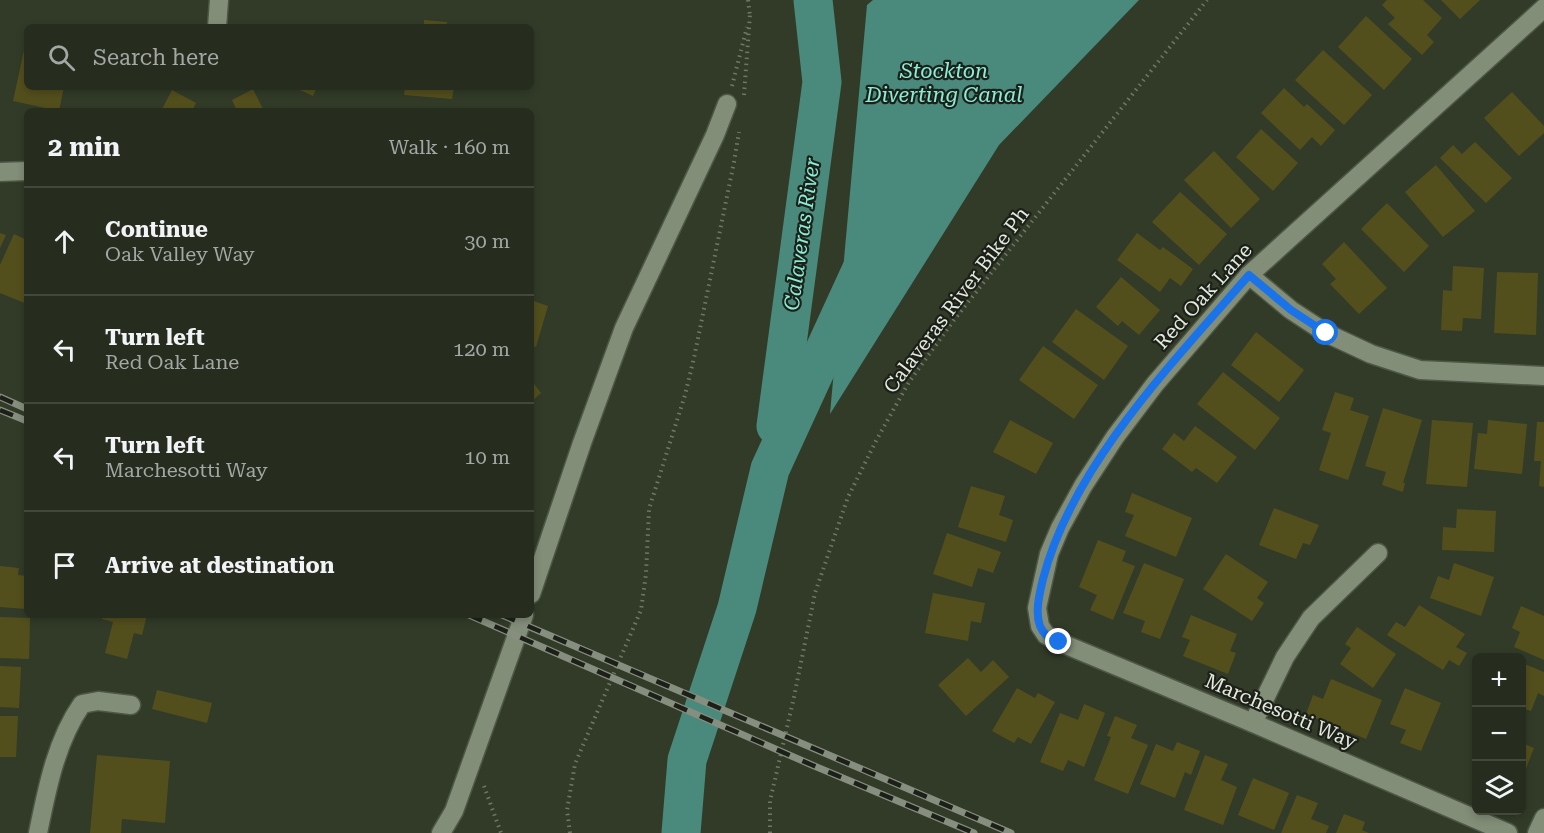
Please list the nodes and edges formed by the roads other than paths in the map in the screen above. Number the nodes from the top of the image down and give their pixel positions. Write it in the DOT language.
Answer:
graph roads {
  1 [pos="219,0"];
  2 [pos="1543,10"];
  3 [pos="217,24"];
  4 [pos="735,104"];
  5 [pos="24,171"];
  6 [pos="0,172"];
  7 [pos="1249,275"];
  8 [pos="1544,376"];
  9 [pos="1378,553"];
  10 [pos="535,563"];
  11 [pos="523,618"];
  12 [pos="1040,626"];
  13 [pos="131,705"];
  14 [pos="1253,723"];
  15 [pos="1544,818"];
  16 [pos="38,833"];
  17 [pos="441,833"];
  18 [pos="1508,833"];
  19 [pos="1538,833"];
  1 -- 3 [label="street"];
  2 -- 7 [label="street, Red Oak Lane"];
  4 -- 10 [label="street"];
  5 -- 6 [label="street"];
  7 -- 8 [label="street"];
  7 -- 12 [label="street, Red Oak Lane"];
  9 -- 14 [label="street"];
  11 -- 17 [label="street"];
  12 -- 14 [label="street, Marchesotti Way"];
  13 -- 16 [label="street"];
  14 -- 18 [label="street, Marchesotti Way"];
  15 -- 19 [label="street"];
}
